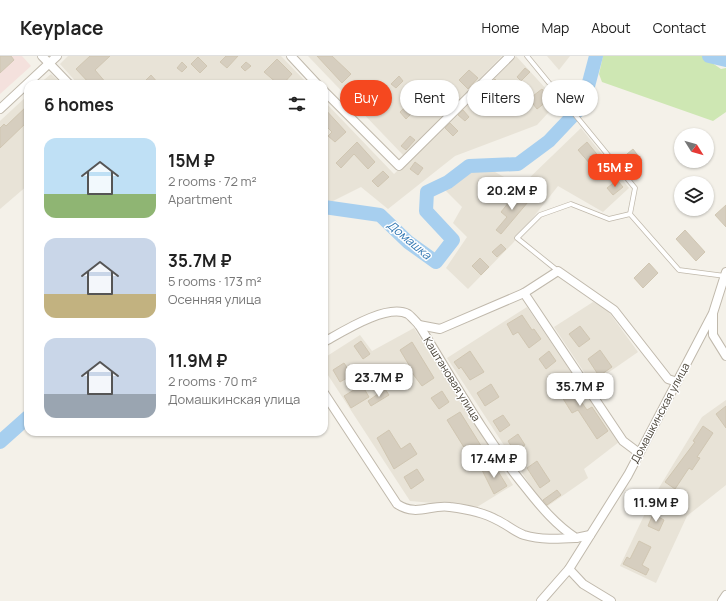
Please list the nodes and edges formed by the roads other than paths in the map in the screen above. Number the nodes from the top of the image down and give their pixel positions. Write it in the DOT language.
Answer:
graph roads {
  1 [pos="42,56"];
  2 [pos="57,56"];
  3 [pos="291,56"];
  4 [pos="510,56"];
  5 [pos="527,56"];
  6 [pos="49,64"];
  7 [pos="32,80"];
  8 [pos="66,80"];
  9 [pos="313,80"];
  10 [pos="24,87"];
  11 [pos="328,95"];
  12 [pos="0,109"];
  13 [pos="630,214"];
  14 [pos="558,271"];
  15 [pos="725,274"];
  16 [pos="524,293"];
  17 [pos="713,313"];
  18 [pos="419,325"];
  19 [pos="328,340"];
  20 [pos="726,356"];
  21 [pos="677,382"];
  22 [pos="328,399"];
  23 [pos="639,452"];
  24 [pos="590,535"];
  25 [pos="576,538"];
  26 [pos="569,569"];
  27 [pos="726,595"];
  28 [pos="541,601"];
  29 [pos="611,601"];
  30 [pos="722,601"];
  1 -- 6 [label="street"];
  2 -- 6 [label="street"];
  3 -- 9 [label="street"];
  4 -- 11 [label="street"];
  5 -- 13 [label="lane"];
  6 -- 7 [label="street"];
  6 -- 8 [label="street"];
  10 -- 12 [label="street"];
  13 -- 14 [label="lane"];
  13 -- 15 [label="lane"];
  14 -- 16 [label="street"];
  14 -- 21 [label="street"];
  15 -- 17 [label="street, Домашкинская улица"];
  16 -- 18 [label="street"];
  16 -- 23 [label="street"];
  17 -- 20 [label="street"];
  17 -- 21 [label="street, Домашкинская улица"];
  18 -- 19 [label="street, Каштановая улица"];
  18 -- 25 [label="street, Каштановая улица"];
  21 -- 23 [label="street, Домашкинская улица"];
  22 -- 25 [label="street"];
  23 -- 24 [label="street, Домашкинская улица"];
  24 -- 25 [label="street"];
  24 -- 26 [label="street, Домашкинская улица"];
  26 -- 28 [label="street, Домашкинская улица"];
  26 -- 29 [label="street"];
  27 -- 30 [label="street"];
}
